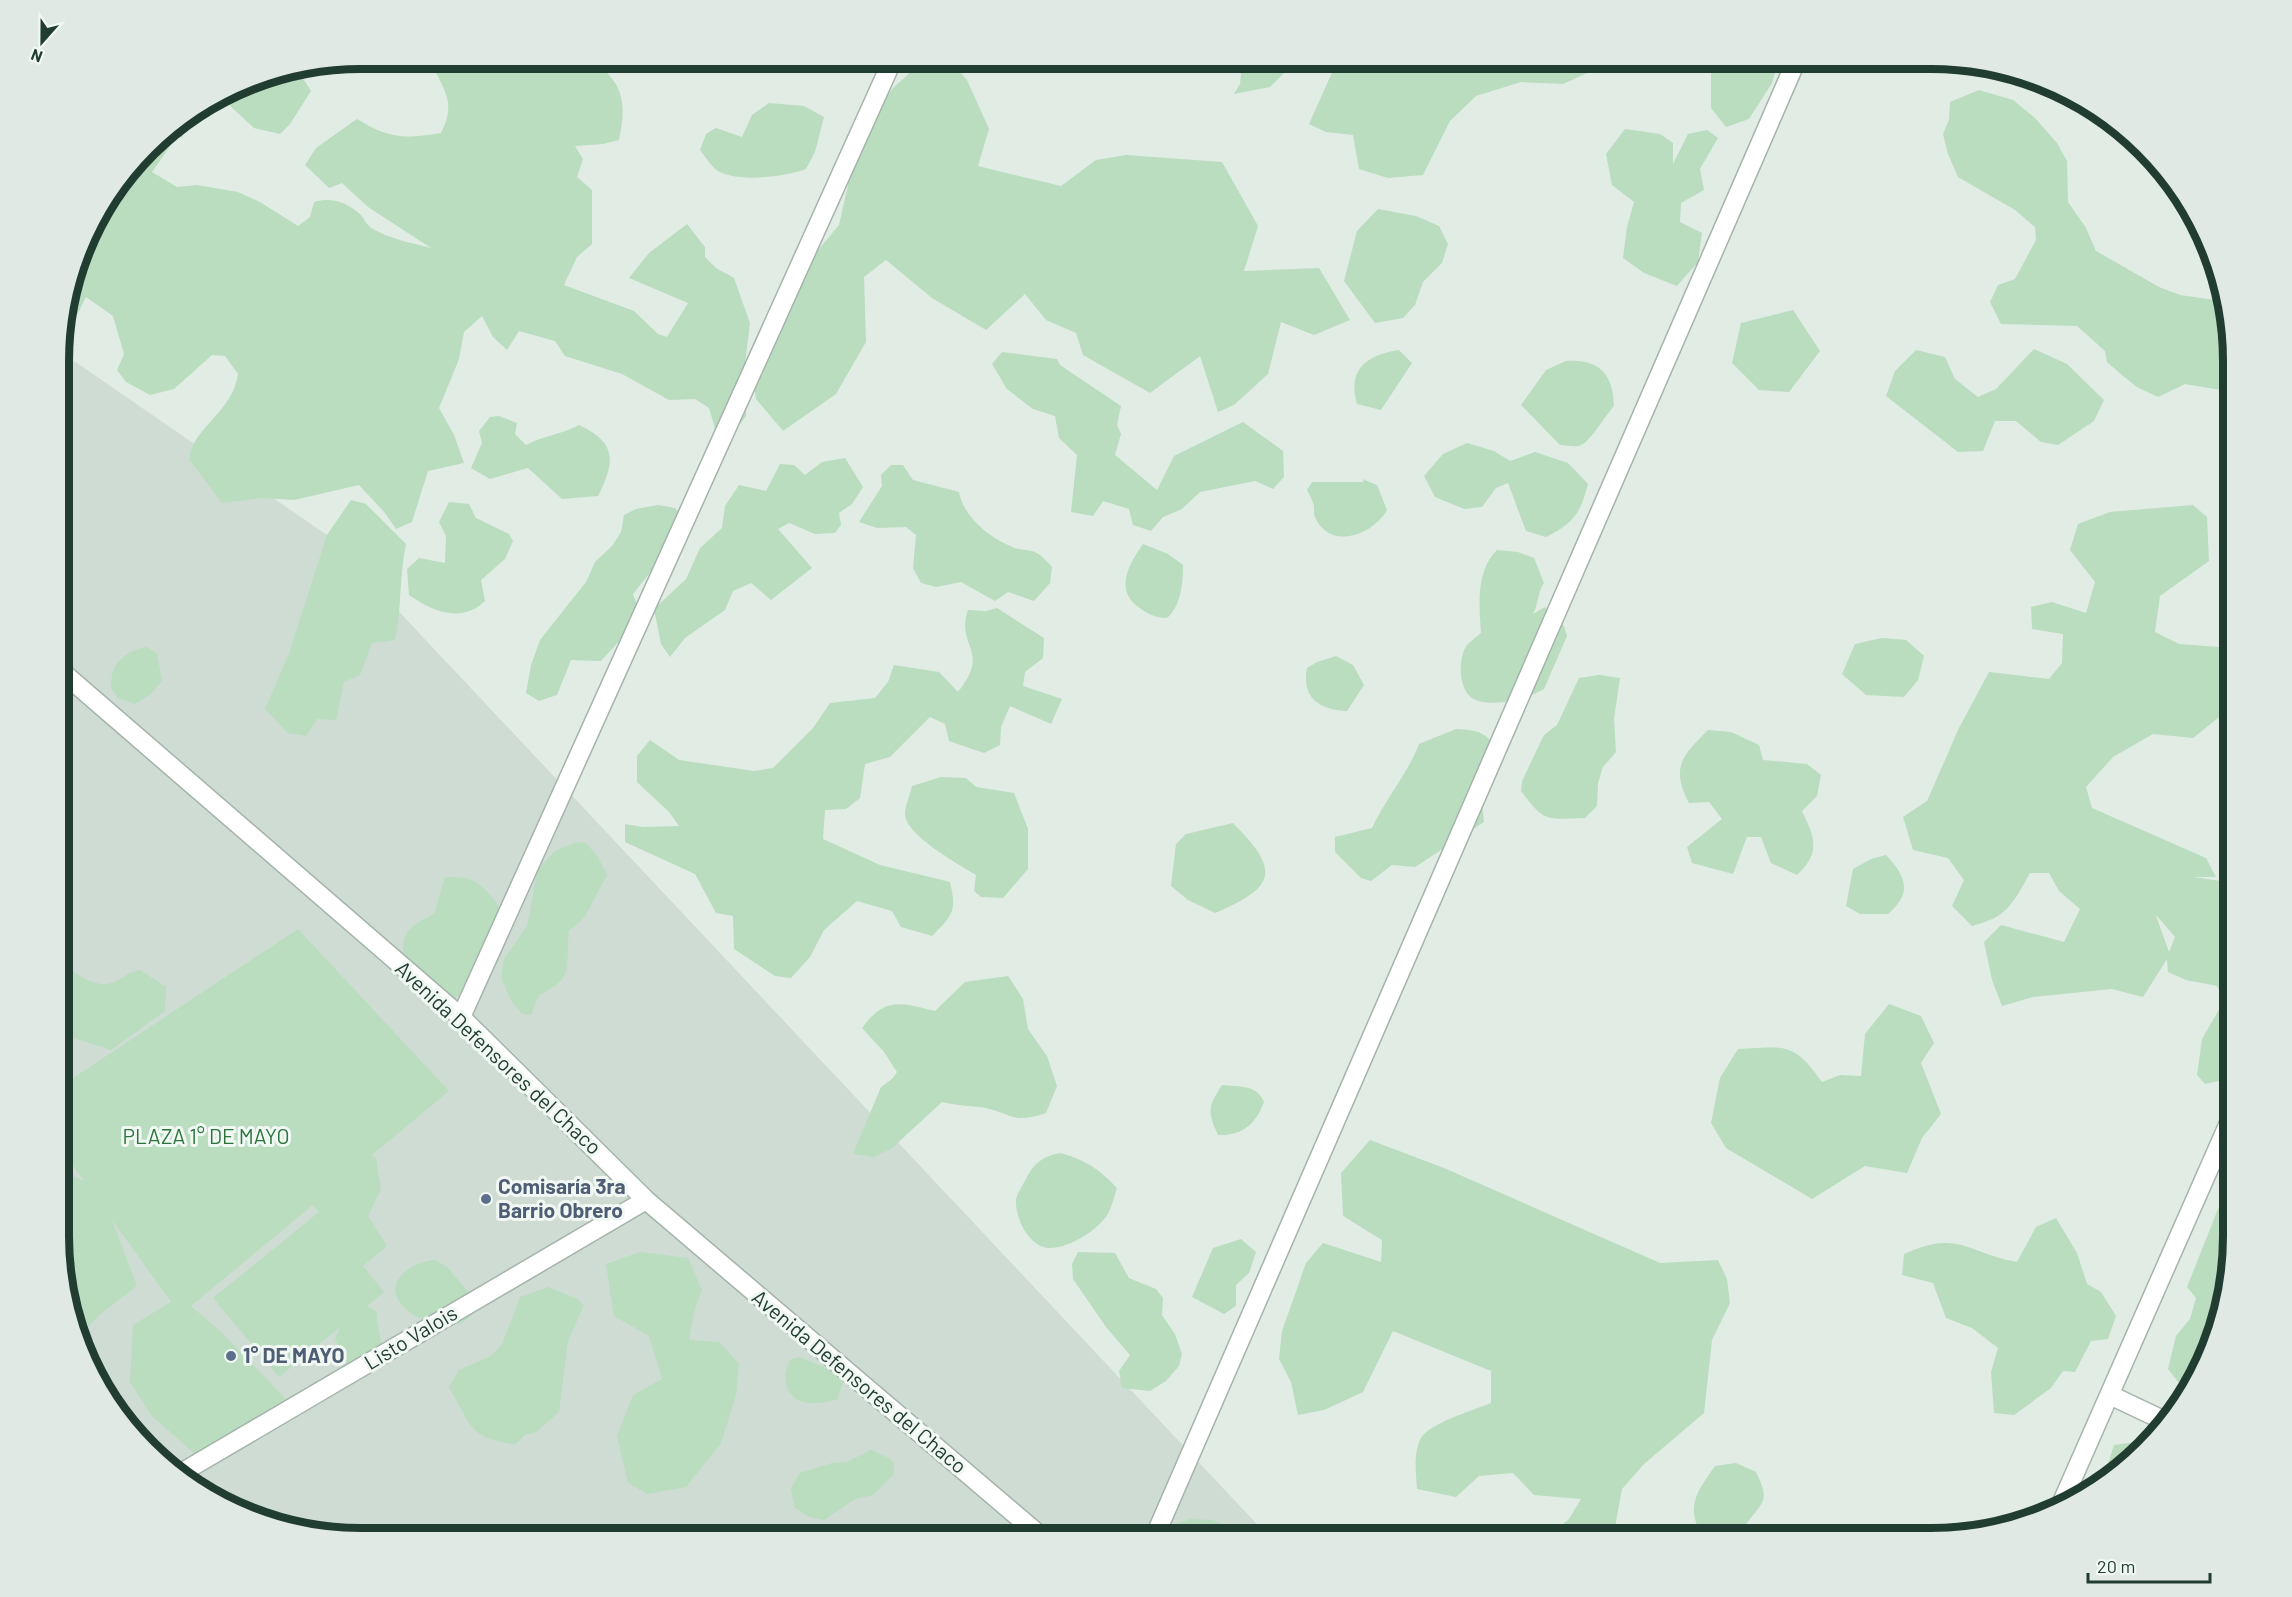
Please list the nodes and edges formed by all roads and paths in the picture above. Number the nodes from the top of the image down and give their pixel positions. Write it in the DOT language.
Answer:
graph roads {
  1 [pos="888,69"];
  2 [pos="1793,69"];
  3 [pos="69,678"];
  4 [pos="461,1017"];
  5 [pos="2223,1137"];
  6 [pos="646,1200"];
  7 [pos="2110,1395"];
  8 [pos="2160,1418"];
  9 [pos="186,1470"];
  10 [pos="2065,1495"];
  11 [pos="1031,1528"];
  12 [pos="1158,1528"];
  1 -- 4 [label="street"];
  2 -- 12 [label="street"];
  3 -- 4 [label="street, Avenida Defensores del Chaco"];
  4 -- 6 [label="street, Avenida Defensores del Chaco"];
  5 -- 7 [label="street"];
  6 -- 9 [label="street, Listo Valois"];
  6 -- 11 [label="street, Avenida Defensores del Chaco"];
  7 -- 8 [label="street"];
  7 -- 10 [label="street"];
}
